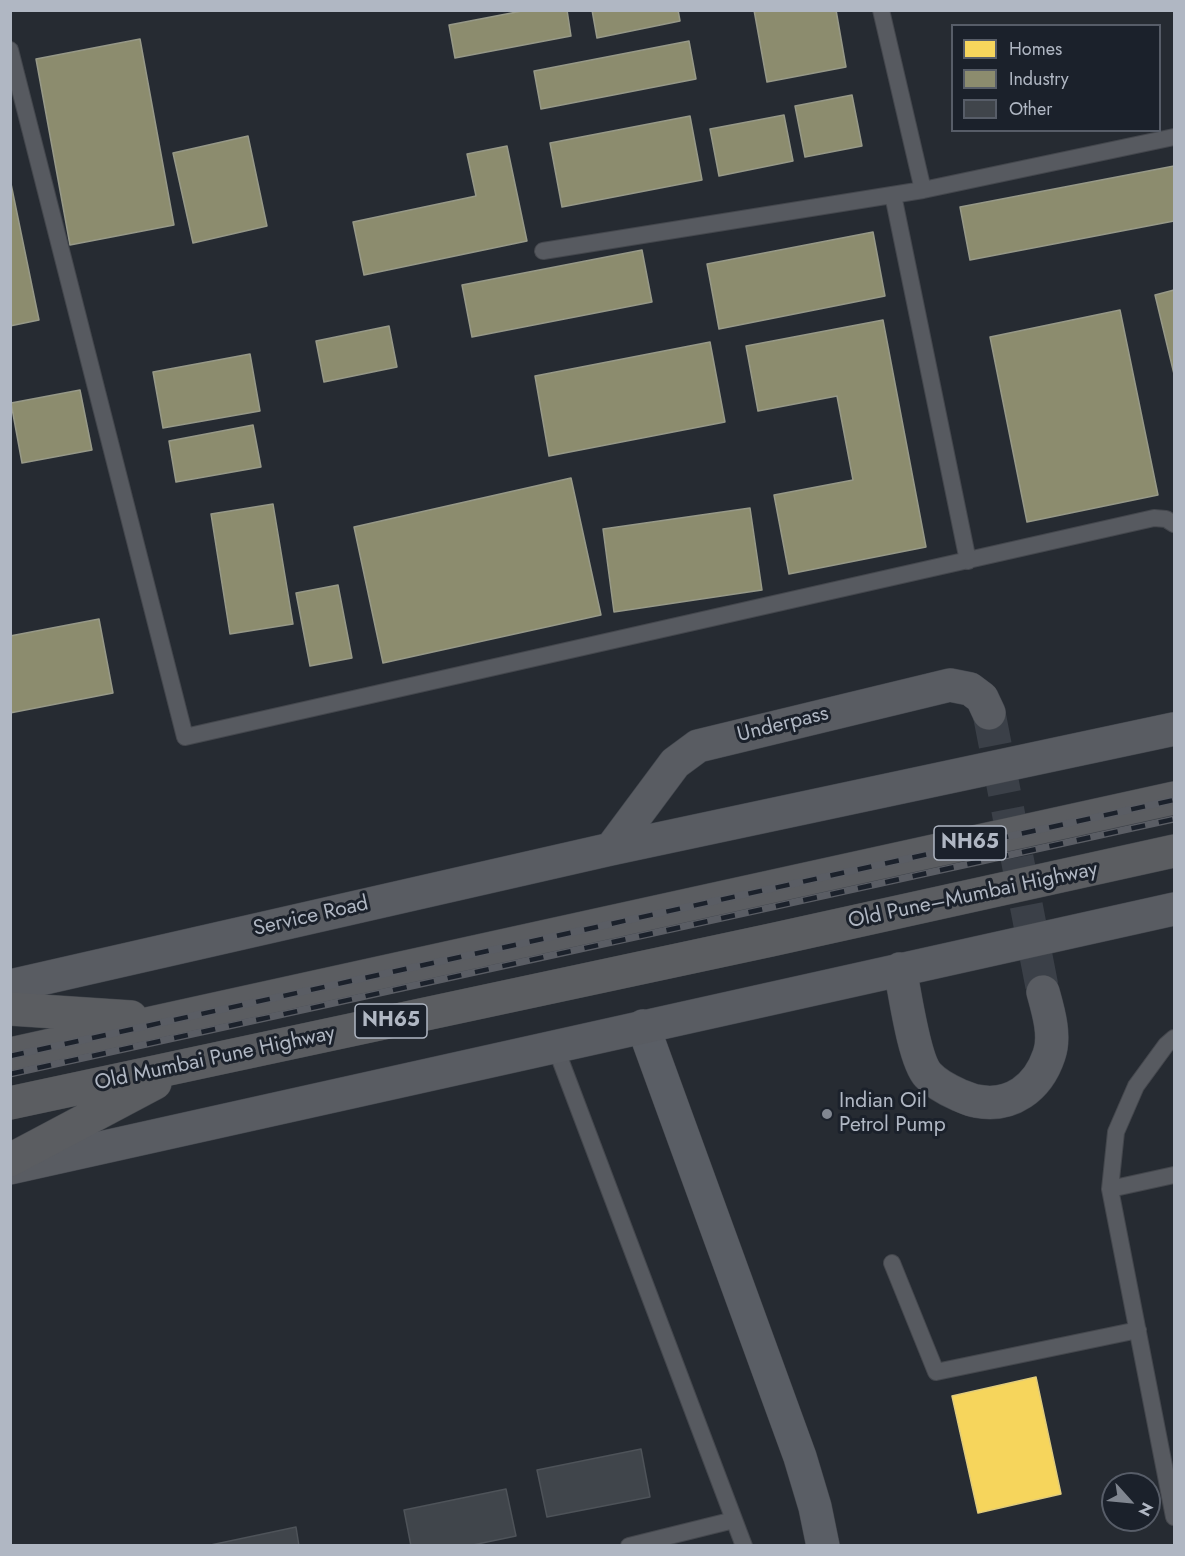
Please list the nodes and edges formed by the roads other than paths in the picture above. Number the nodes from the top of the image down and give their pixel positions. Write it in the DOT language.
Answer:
graph roads {
  1 [pos="881,10"];
  2 [pos="10,50"];
  3 [pos="1174,137"];
  4 [pos="923,190"];
  5 [pos="893,195"];
  6 [pos="543,251"];
  7 [pos="1174,524"];
  8 [pos="968,561"];
  9 [pos="989,713"];
  10 [pos="1174,729"];
  11 [pos="1174,798"];
  12 [pos="611,849"];
  13 [pos="1174,851"];
  14 [pos="1174,909"];
  15 [pos="771,940"];
  16 [pos="900,969"];
  17 [pos="10,986"];
  18 [pos="1043,992"];
  19 [pos="10,1009"];
  20 [pos="174,1019"];
  21 [pos="643,1026"];
  22 [pos="1174,1038"];
  23 [pos="555,1046"];
  24 [pos="10,1054"];
  25 [pos="189,1065"];
  26 [pos="10,1103"];
  27 [pos="10,1160"];
  28 [pos="10,1168"];
  29 [pos="1174,1175"];
  30 [pos="1110,1188"];
  31 [pos="892,1263"];
  32 [pos="1138,1330"];
  33 [pos="1174,1517"];
  34 [pos="734,1520"];
  35 [pos="629,1545"];
  36 [pos="744,1545"];
  37 [pos="823,1545"];
  1 -- 4 [label="lane"];
  2 -- 8 [label="lane"];
  3 -- 4 [label="lane"];
  4 -- 5 [label="lane"];
  5 -- 6 [label="lane"];
  5 -- 8 [label="lane"];
  7 -- 8 [label="lane"];
  9 -- 12 [label="main road, Underpass"];
  10 -- 12 [label="main road, Service Road"];
  11 -- 20 [label="highway, NH65"];
  12 -- 17 [label="main road, Service Road"];
  13 -- 15 [label="highway, Old Pune–Mumbai Highway / NH65"];
  14 -- 16 [label="main road"];
  15 -- 25 [label="highway, Old Mumbai Pune Highway / NH65"];
  16 -- 18 [label="main road"];
  16 -- 21 [label="main road"];
  19 -- 20 [label="highway"];
  20 -- 24 [label="highway, NH65"];
  21 -- 23 [label="main road"];
  21 -- 37 [label="street"];
  22 -- 30 [label="lane"];
  23 -- 28 [label="main road"];
  23 -- 34 [label="lane"];
  25 -- 26 [label="highway, Old Mumbai Pune Highway / NH65"];
  25 -- 27 [label="highway"];
  29 -- 30 [label="lane"];
  30 -- 32 [label="lane"];
  31 -- 32 [label="lane"];
  32 -- 33 [label="lane"];
  34 -- 35 [label="lane"];
  34 -- 36 [label="lane"];
}
